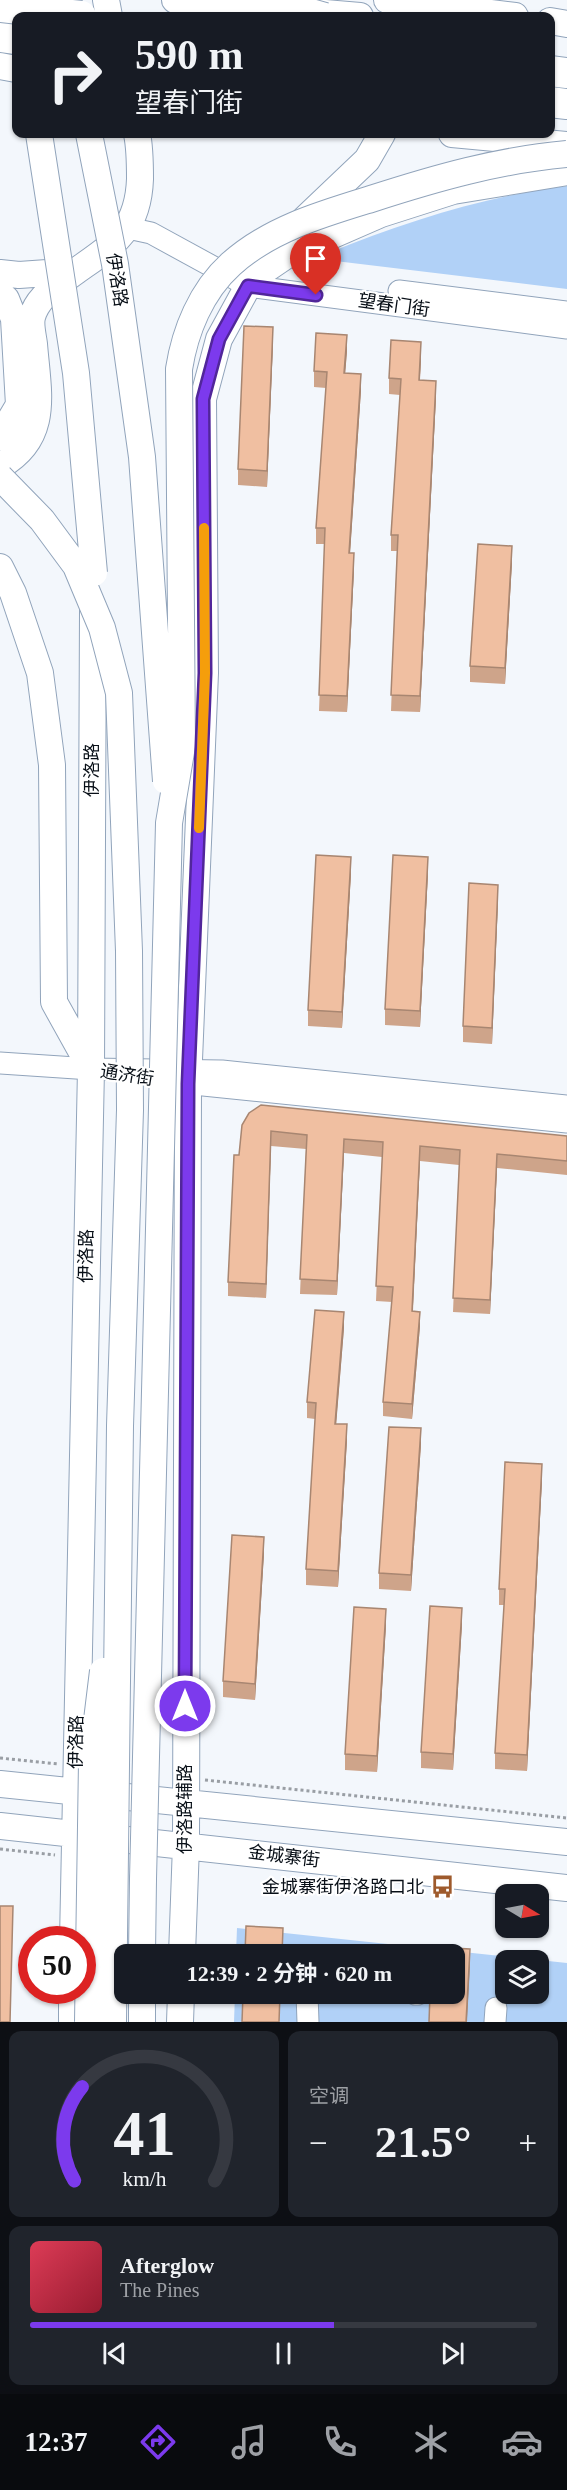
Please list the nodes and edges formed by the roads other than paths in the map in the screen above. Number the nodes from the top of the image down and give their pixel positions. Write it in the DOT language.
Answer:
graph roads {
  1 [pos="176,0"];
  2 [pos="269,0"];
  3 [pos="387,0"];
  4 [pos="0,7"];
  5 [pos="45,12"];
  6 [pos="311,12"];
  7 [pos="314,12"];
  8 [pos="483,12"];
  9 [pos="40,138"];
  10 [pos="90,138"];
  11 [pos="140,138"];
  12 [pos="380,138"];
  13 [pos="494,138"];
  14 [pos="567,145"];
  15 [pos="567,154"];
  16 [pos="567,172"];
  17 [pos="139,204"];
  18 [pos="305,219"];
  19 [pos="128,228"];
  20 [pos="76,271"];
  21 [pos="0,273"];
  22 [pos="253,280"];
  23 [pos="0,294"];
  24 [pos="567,312"];
  25 [pos="567,328"];
  26 [pos="0,438"];
  27 [pos="0,466"];
  28 [pos="0,477"];
  29 [pos="0,567"];
  30 [pos="169,823"];
  31 [pos="0,1063"];
  32 [pos="91,1069"];
  33 [pos="188,1077"];
  34 [pos="567,1106"];
  35 [pos="567,1122"];
  36 [pos="119,1540"];
  37 [pos="0,1784"];
  38 [pos="74,1792"];
  39 [pos="184,1803"];
  40 [pos="0,1826"];
  41 [pos="75,1834"];
  42 [pos="567,1842"];
  43 [pos="186,1845"];
  44 [pos="567,1888"];
  45 [pos="73,1926"];
  46 [pos="142,1944"];
  47 [pos="182,1944"];
  48 [pos="72,2004"];
  49 [pos="142,2004"];
  50 [pos="181,2004"];
  51 [pos="307,2004"];
  52 [pos="72,2022"];
  53 [pos="88,2022"];
  54 [pos="113,2022"];
  55 [pos="142,2022"];
  56 [pos="180,2022"];
  57 [pos="308,2022"];
  1 -- 7 [label="main road"];
  2 -- 6 [label="main road, bridge"];
  3 -- 8 [label="main road"];
  4 -- 5 [label="highway, bridge"];
  9 -- 32 [label="main road, 伊洛路, bridge"];
  10 -- 30 [label="main road, 伊洛路, bridge"];
  11 -- 17 [label="main road"];
  12 -- 18 [label="main road"];
  13 -- 14 [label="main road"];
  15 -- 18 [label="main road, bridge"];
  16 -- 22 [label="main road"];
  17 -- 19 [label="main road"];
  17 -- 22 [label="street"];
  18 -- 30 [label="main road, bridge"];
  19 -- 20 [label="main road"];
  19 -- 22 [label="street, 望春门街"];
  20 -- 21 [label="main road"];
  20 -- 27 [label="main road"];
  22 -- 24 [label="street, 望春门街"];
  22 -- 25 [label="street, 望春门街"];
  22 -- 33 [label="main road, 伊洛路辅路"];
  23 -- 26 [label="main road"];
  28 -- 36 [label="main road, bridge"];
  29 -- 32 [label="main road"];
  30 -- 46 [label="main road, bridge"];
  31 -- 32 [label="street, 通济街"];
  32 -- 33 [label="street, 通济街"];
  32 -- 38 [label="main road, 伊洛路"];
  33 -- 34 [label="street, 通济街"];
  33 -- 35 [label="street, 通济街"];
  33 -- 39 [label="main road, 伊洛路辅路"];
  36 -- 53 [label="main road, bridge"];
  36 -- 54 [label="main road, bridge"];
  37 -- 38 [label="main road"];
  38 -- 39 [label="main road"];
  38 -- 41 [label="main road, 伊洛路"];
  39 -- 42 [label="main road"];
  39 -- 43 [label="main road, 伊洛路辅路"];
  40 -- 41 [label="main road, 金城寨街"];
  41 -- 43 [label="main road, 金城寨街"];
  41 -- 45 [label="main road, 伊洛路"];
  43 -- 44 [label="main road, 金城寨街"];
  43 -- 47 [label="main road, 伊洛路辅路"];
  48 -- 52 [label="main road"];
  49 -- 55 [label="main road"];
  50 -- 56 [label="main road"];
  51 -- 57 [label="street"];
}
